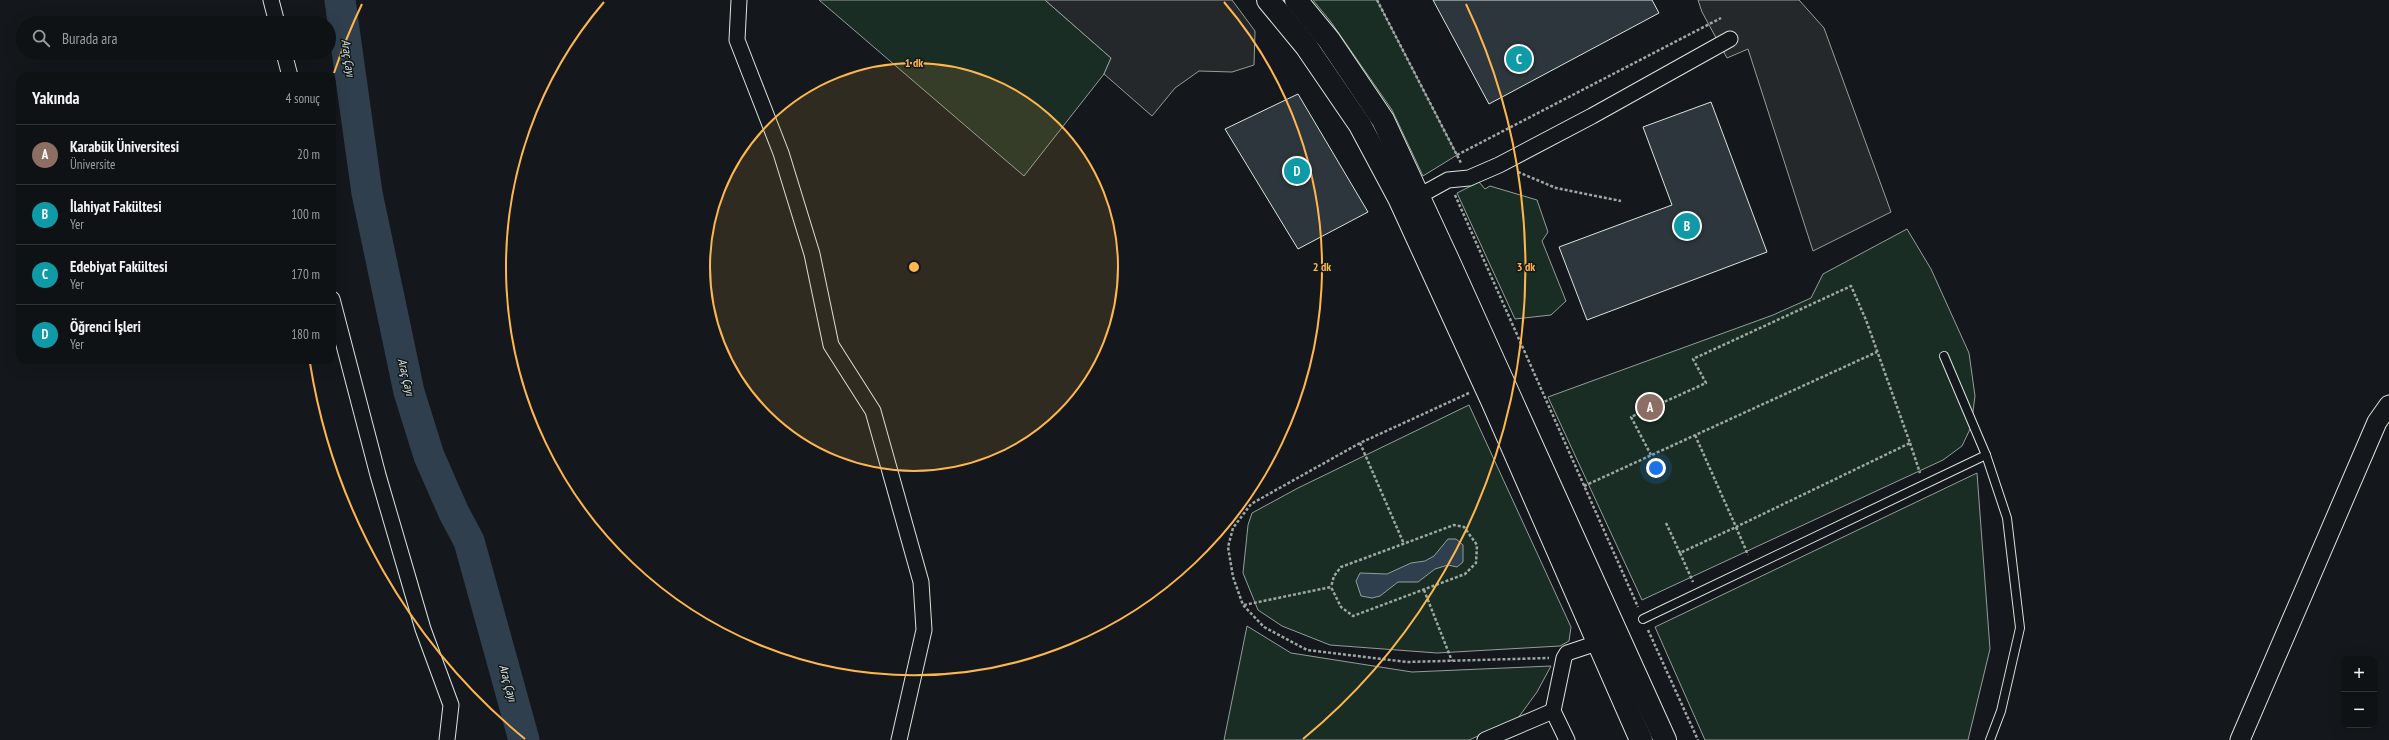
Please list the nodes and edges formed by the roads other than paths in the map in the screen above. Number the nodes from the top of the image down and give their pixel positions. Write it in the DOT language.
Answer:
graph roads {
  1 [pos="271,0"];
  2 [pos="740,0"];
  3 [pos="1268,0"];
  4 [pos="1296,0"];
  5 [pos="274,16"];
  6 [pos="1730,39"];
  7 [pos="286,60"];
  8 [pos="289,72"];
  9 [pos="1410,201"];
  10 [pos="336,314"];
  11 [pos="1944,356"];
  12 [pos="2389,405"];
  13 [pos="1986,455"];
  14 [pos="1643,619"];
  15 [pos="1618,634"];
  16 [pos="1597,644"];
  17 [pos="1553,711"];
  18 [pos="447,740"];
  19 [pos="899,740"];
  20 [pos="1485,740"];
  21 [pos="1567,740"];
  22 [pos="1641,740"];
  23 [pos="1666,740"];
  24 [pos="1990,740"];
  25 [pos="2240,740"];
  1 -- 5 [label="street"];
  2 -- 19 [label="street"];
  3 -- 9 [label="main road"];
  4 -- 9 [label="main road"];
  6 -- 9 [label="street"];
  7 -- 8 [label="street"];
  9 -- 15 [label="main road"];
  9 -- 16 [label="main road"];
  10 -- 18 [label="street"];
  11 -- 13 [label="lane"];
  12 -- 25 [label="street"];
  13 -- 14 [label="lane"];
  13 -- 24 [label="lane"];
  15 -- 16 [label="street"];
  15 -- 23 [label="main road"];
  16 -- 17 [label="street"];
  16 -- 22 [label="main road"];
  17 -- 20 [label="street"];
  17 -- 21 [label="street"];
}
